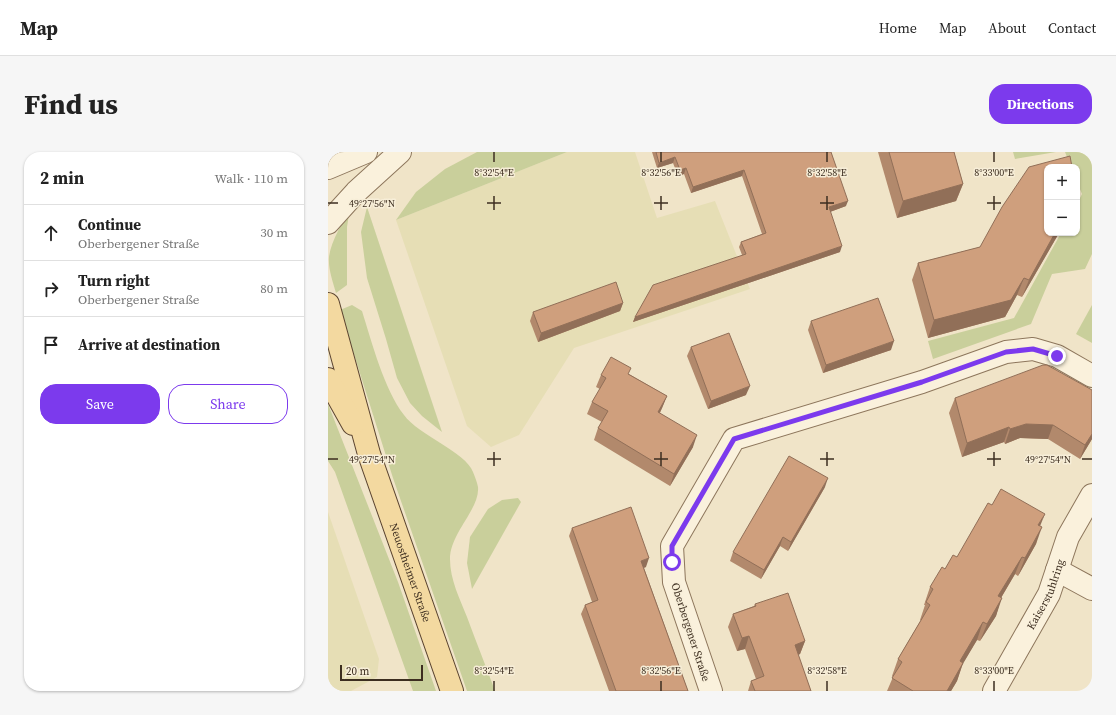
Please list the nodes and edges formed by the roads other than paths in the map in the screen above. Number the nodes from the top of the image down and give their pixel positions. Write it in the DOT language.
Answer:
graph roads {
  1 [pos="366,152"];
  2 [pos="400,152"];
  3 [pos="328,168"];
  4 [pos="328,223"];
  5 [pos="328,304"];
  6 [pos="1092,376"];
  7 [pos="328,379"];
  8 [pos="369,454"];
  9 [pos="1092,495"];
  10 [pos="1057,570"];
  11 [pos="1092,589"];
  12 [pos="452,691"];
  13 [pos="711,691"];
  14 [pos="994,691"];
  1 -- 3 [label="street"];
  2 -- 4 [label="street"];
  5 -- 8 [label="main road, Neuostheimer Straße"];
  6 -- 13 [label="street, Oberbergener Straße"];
  7 -- 8 [label="main road, Neuostheimer Straße"];
  8 -- 12 [label="main road, Neuostheimer Straße"];
  9 -- 10 [label="street, Kaiserstuhlring"];
  10 -- 11 [label="street"];
  10 -- 14 [label="street, Kaiserstuhlring"];
}
